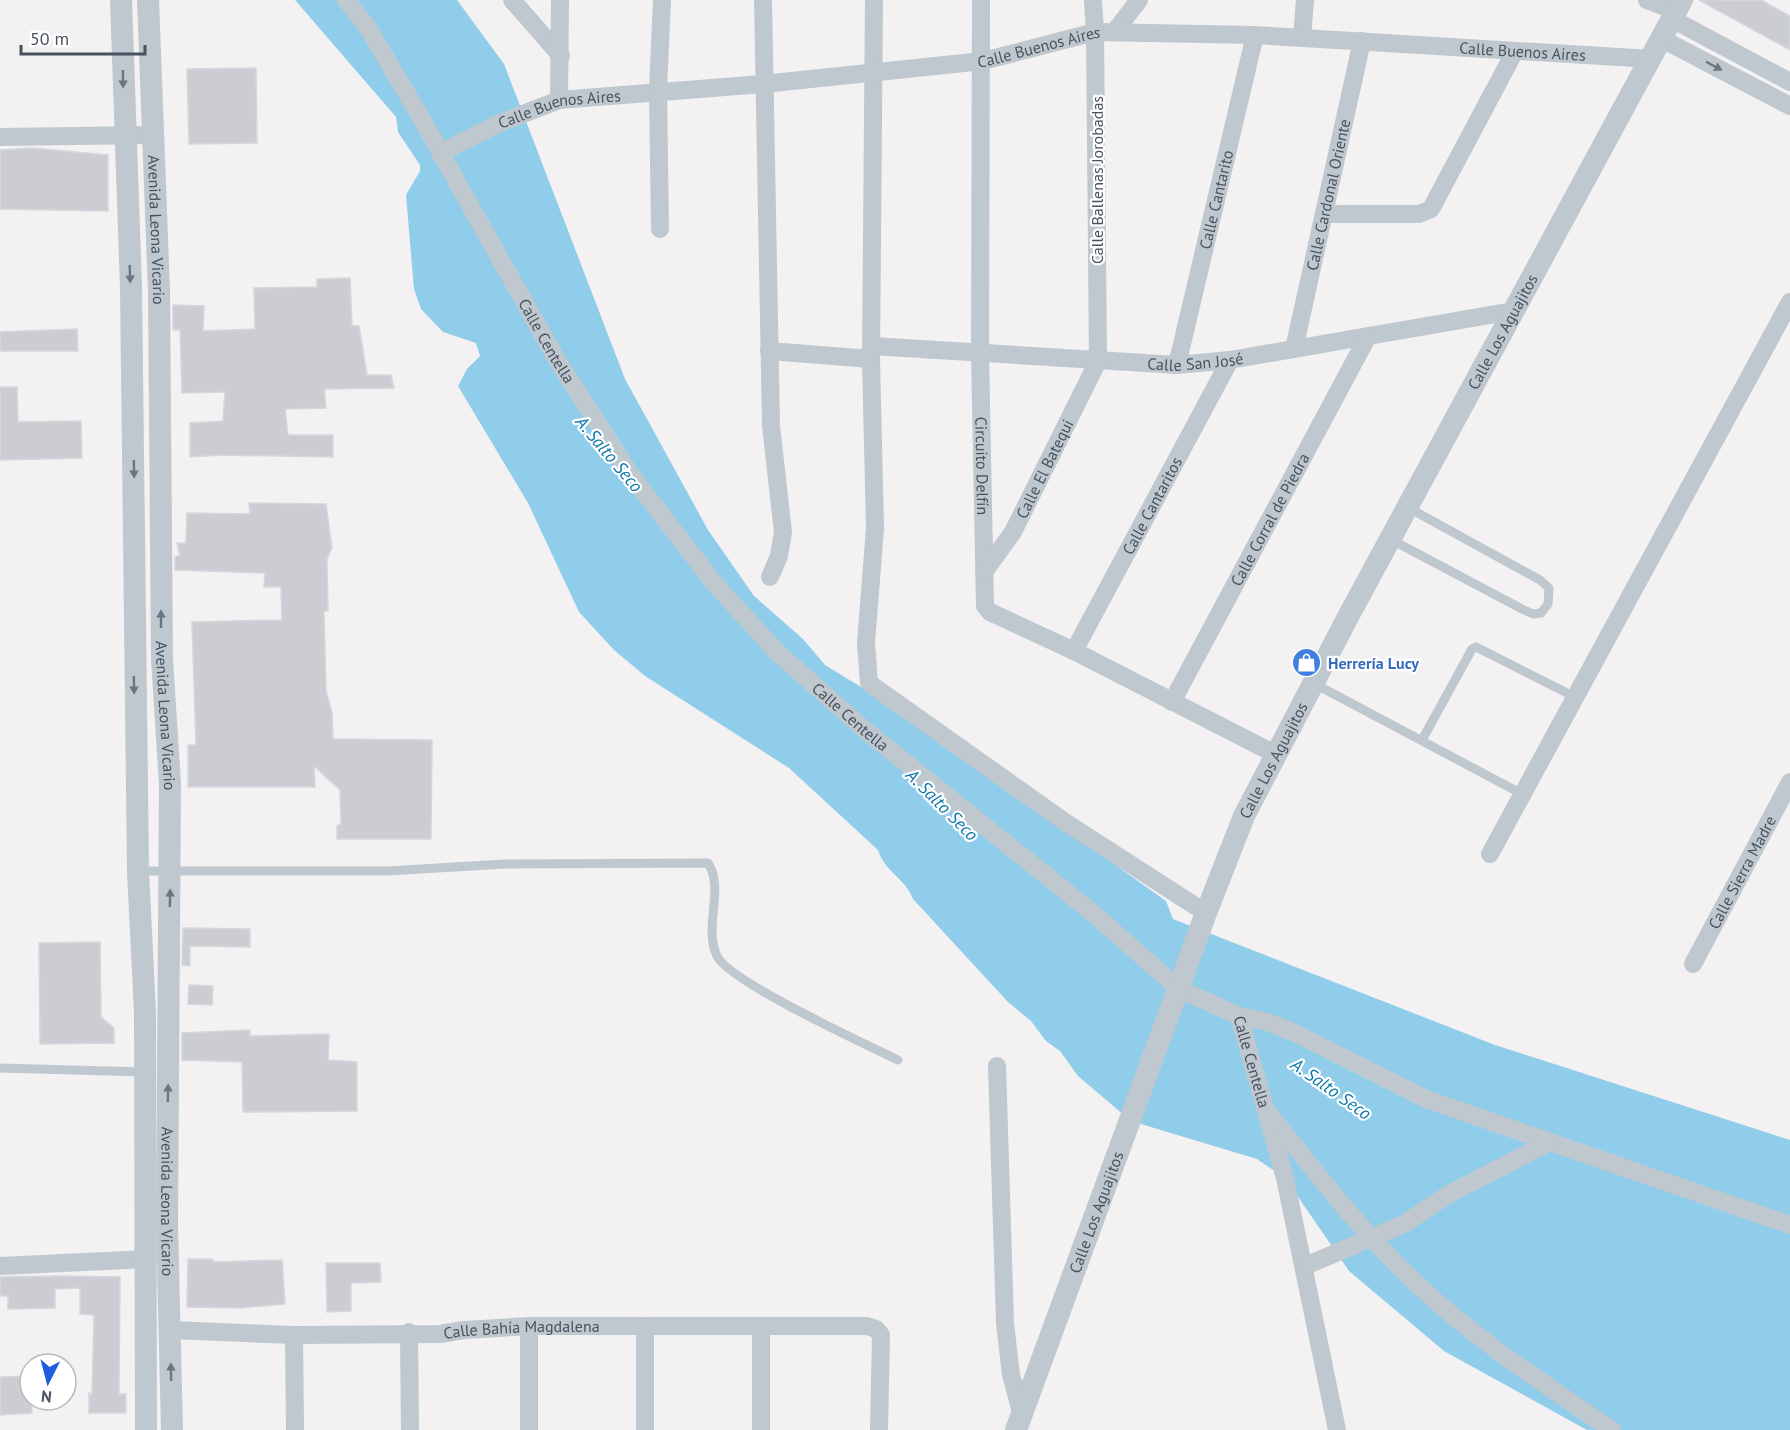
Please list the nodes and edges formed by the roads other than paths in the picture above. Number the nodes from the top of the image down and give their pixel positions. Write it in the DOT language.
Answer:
graph roads {
  1 [pos="121,0"];
  2 [pos="148,0"];
  3 [pos="346,0"];
  4 [pos="512,0"];
  5 [pos="560,0"];
  6 [pos="662,0"];
  7 [pos="763,0"];
  8 [pos="874,0"];
  9 [pos="981,0"];
  10 [pos="1093,0"];
  11 [pos="1139,0"];
  12 [pos="1305,0"];
  13 [pos="1647,0"];
  14 [pos="1673,17"];
  15 [pos="1116,30"];
  16 [pos="1095,32"];
  17 [pos="1255,34"];
  18 [pos="1302,38"];
  19 [pos="1362,41"];
  20 [pos="1515,51"];
  21 [pos="561,56"];
  22 [pos="1650,59"];
  23 [pos="983,61"];
  24 [pos="875,72"];
  25 [pos="1790,82"];
  26 [pos="763,84"];
  27 [pos="658,90"];
  28 [pos="559,100"];
  29 [pos="1790,106"];
  30 [pos="124,135"];
  31 [pos="152,135"];
  32 [pos="0,137"];
  33 [pos="440,153"];
  34 [pos="1324,214"];
  35 [pos="660,229"];
  36 [pos="1790,302"];
  37 [pos="1514,310"];
  38 [pos="1368,336"];
  39 [pos="1294,349"];
  40 [pos="769,351"];
  41 [pos="871,353"];
  42 [pos="980,353"];
  43 [pos="1230,360"];
  44 [pos="1098,361"];
  45 [pos="1177,365"];
  46 [pos="1407,507"];
  47 [pos="1390,539"];
  48 [pos="984,572"];
  49 [pos="770,577"];
  50 [pos="1074,651"];
  51 [pos="1313,683"];
  52 [pos="1575,697"];
  53 [pos="1172,702"];
  54 [pos="1422,740"];
  55 [pos="1275,754"];
  56 [pos="1789,786"];
  57 [pos="1522,794"];
  58 [pos="1490,854"];
  59 [pos="138,870"];
  60 [pos="171,871"];
  61 [pos="1206,914"];
  62 [pos="1693,964"];
  63 [pos="1179,988"];
  64 [pos="1239,1016"];
  65 [pos="898,1060"];
  66 [pos="997,1066"];
  67 [pos="0,1068"];
  68 [pos="146,1072"];
  69 [pos="1266,1109"];
  70 [pos="1548,1143"];
  71 [pos="1790,1225"];
  72 [pos="1371,1238"];
  73 [pos="148,1259"];
  74 [pos="0,1266"];
  75 [pos="1305,1266"];
  76 [pos="529,1326"];
  77 [pos="645,1328"];
  78 [pos="761,1328"];
  79 [pos="170,1330"];
  80 [pos="409,1332"];
  81 [pos="294,1335"];
  82 [pos="1019,1421"];
  83 [pos="146,1430"];
  84 [pos="172,1430"];
  85 [pos="295,1430"];
  86 [pos="410,1430"];
  87 [pos="529,1430"];
  88 [pos="645,1430"];
  89 [pos="761,1430"];
  90 [pos="879,1430"];
  91 [pos="1337,1430"];
  92 [pos="1612,1430"];
  1 -- 30 [label="street, Avenida Leona Vicario, one-way"];
  2 -- 31 [label="street, Avenida Leona Vicario"];
  3 -- 33 [label="street, Calle Centella"];
  4 -- 21 [label="street"];
  5 -- 21 [label="street"];
  6 -- 27 [label="street"];
  7 -- 26 [label="street"];
  8 -- 24 [label="street"];
  9 -- 23 [label="street, Circuito Delfín"];
  10 -- 16 [label="street, Calle Ballenas Jorobadas"];
  11 -- 15 [label="street"];
  12 -- 18 [label="street"];
  13 -- 14 [label="street"];
  14 -- 22 [label="street, Calle Los Aguajitos"];
  14 -- 25 [label="street"];
  14 -- 29 [label="street, one-way"];
  15 -- 16 [label="street, Calle Buenos Aires"];
  15 -- 17 [label="street, Calle Buenos Aires"];
  16 -- 23 [label="street, Calle Buenos Aires"];
  16 -- 44 [label="street, Calle Ballenas Jorobadas"];
  17 -- 18 [label="street, Calle Buenos Aires"];
  17 -- 45 [label="street, Calle Cantarito"];
  18 -- 19 [label="street, Calle Buenos Aires"];
  19 -- 20 [label="street, Calle Buenos Aires"];
  19 -- 34 [label="street, Calle Cardonal Oriente"];
  20 -- 22 [label="street, Calle Buenos Aires"];
  20 -- 34 [label="street"];
  21 -- 28 [label="street"];
  22 -- 37 [label="street, Calle Los Aguajitos"];
  23 -- 24 [label="street, Calle Buenos Aires"];
  23 -- 42 [label="street, Circuito Delfín"];
  24 -- 26 [label="street, Calle Buenos Aires"];
  24 -- 41 [label="street"];
  26 -- 27 [label="street, Calle Buenos Aires"];
  26 -- 40 [label="street"];
  27 -- 28 [label="street, Calle Buenos Aires"];
  27 -- 35 [label="street"];
  28 -- 33 [label="street, Calle Buenos Aires"];
  30 -- 31 [label="street"];
  30 -- 32 [label="street"];
  30 -- 59 [label="street, Avenida Leona Vicario, one-way"];
  60 -- 31 [label="street, Avenida Leona Vicario, one-way"];
  33 -- 63 [label="street, Calle Centella"];
  34 -- 39 [label="street, Calle Cardonal Oriente"];
  36 -- 52 [label="street"];
  37 -- 38 [label="street, Calle San José"];
  37 -- 46 [label="street, Calle Los Aguajitos"];
  38 -- 39 [label="street, Calle San José"];
  38 -- 53 [label="street, Calle Corral de Piedra"];
  39 -- 43 [label="street, Calle San José"];
  40 -- 41 [label="street, Calle San José"];
  40 -- 49 [label="street"];
  41 -- 42 [label="street, Calle San José"];
  41 -- 61 [label="street"];
  42 -- 44 [label="street, Calle San José"];
  42 -- 48 [label="street, Circuito Delfín"];
  43 -- 45 [label="street, Calle San José"];
  43 -- 50 [label="street, Calle Cantaritos"];
  44 -- 45 [label="street, Calle San José"];
  44 -- 48 [label="street, Calle El Batequi"];
  46 -- 47 [label="street, Calle Los Aguajitos"];
  46 -- 47 [label="lane"];
  47 -- 51 [label="street, Calle Los Aguajitos"];
  48 -- 50 [label="street, Circuito Delfín"];
  50 -- 53 [label="street, Circuito Delfín"];
  51 -- 54 [label="lane"];
  51 -- 55 [label="street, Calle Los Aguajitos"];
  52 -- 54 [label="lane"];
  52 -- 57 [label="street"];
  53 -- 55 [label="street, Circuito Delfín"];
  54 -- 57 [label="lane"];
  55 -- 61 [label="street, Calle Los Aguajitos"];
  56 -- 62 [label="street, Calle Sierra Madre"];
  57 -- 58 [label="street"];
  59 -- 60 [label="lane"];
  59 -- 68 [label="street, Avenida Leona Vicario"];
  60 -- 65 [label="lane"];
  79 -- 60 [label="street, Avenida Leona Vicario, one-way"];
  61 -- 63 [label="street, Calle Los Aguajitos"];
  63 -- 64 [label="street, Calle Centella"];
  63 -- 82 [label="street, Calle Los Aguajitos"];
  64 -- 69 [label="street, Calle Centella"];
  64 -- 70 [label="street"];
  66 -- 82 [label="street"];
  67 -- 68 [label="lane"];
  68 -- 73 [label="street, Avenida Leona Vicario"];
  69 -- 72 [label="street"];
  69 -- 75 [label="street, Calle Centella"];
  70 -- 71 [label="street"];
  70 -- 72 [label="street"];
  72 -- 75 [label="street"];
  72 -- 92 [label="street"];
  73 -- 74 [label="street"];
  73 -- 83 [label="street, Avenida Leona Vicario"];
  75 -- 91 [label="street, Calle Centella"];
  76 -- 77 [label="street, Calle Bahía Magdalena"];
  76 -- 80 [label="street, Calle Bahía Magdalena"];
  76 -- 87 [label="street"];
  77 -- 78 [label="street, Calle Bahía Magdalena"];
  77 -- 88 [label="street"];
  78 -- 89 [label="street"];
  78 -- 90 [label="street, Calle Bahía Magdalena"];
  79 -- 81 [label="street, Calle Bahía Magdalena"];
  84 -- 79 [label="street, Avenida Leona Vicario, one-way"];
  80 -- 81 [label="street, Calle Bahía Magdalena"];
  80 -- 86 [label="street"];
  81 -- 85 [label="street"];
}
